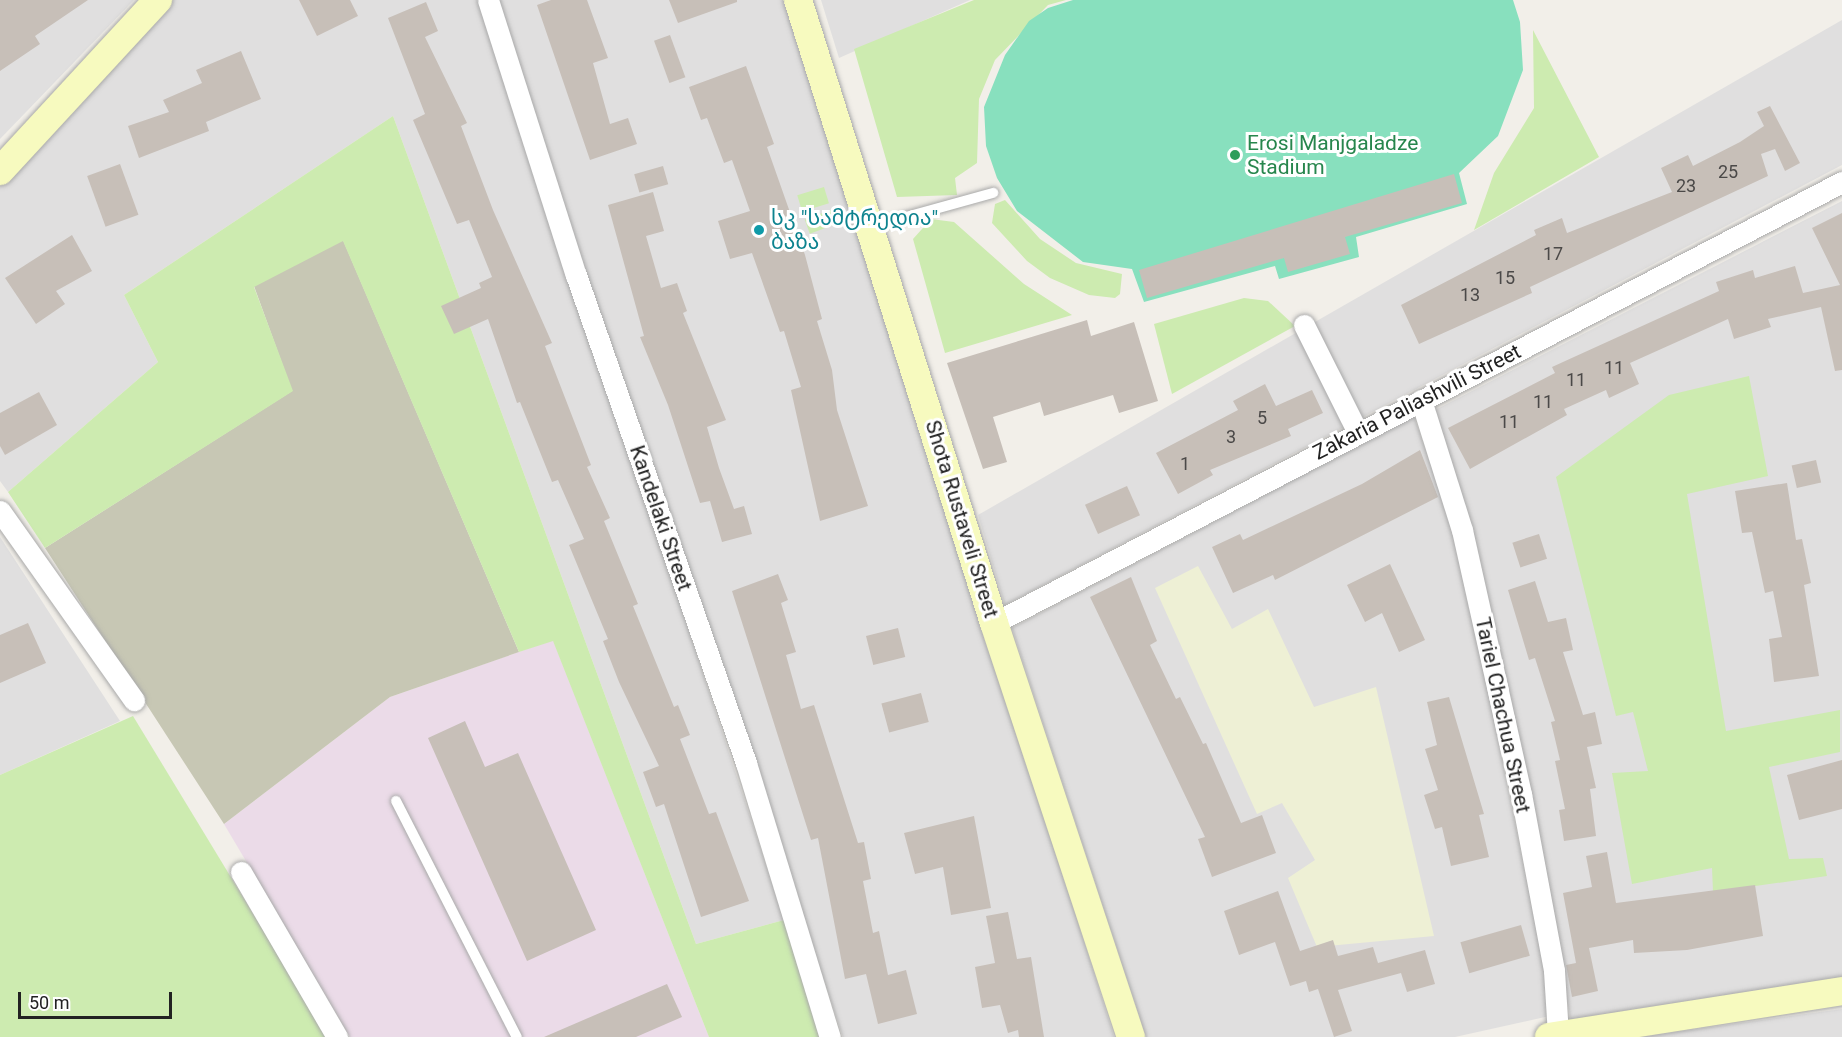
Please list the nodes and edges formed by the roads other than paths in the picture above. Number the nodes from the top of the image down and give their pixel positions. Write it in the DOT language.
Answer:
graph roads {
  1 [pos="158,0"];
  2 [pos="488,0"];
  3 [pos="798,0"];
  4 [pos="0,171"];
  5 [pos="1842,182"];
  6 [pos="993,193"];
  7 [pos="870,227"];
  8 [pos="1304,325"];
  9 [pos="1421,399"];
  10 [pos="1358,433"];
  11 [pos="0,511"];
  12 [pos="994,623"];
  13 [pos="134,700"];
  14 [pos="396,801"];
  15 [pos="241,872"];
  16 [pos="1842,991"];
  17 [pos="1553,1036"];
  18 [pos="336,1037"];
  19 [pos="517,1037"];
  20 [pos="830,1037"];
  21 [pos="1131,1037"];
  1 -- 4 [label="street"];
  2 -- 20 [label="street, Kandelaki Street"];
  3 -- 7 [label="street, Shota Rustaveli Street"];
  5 -- 9 [label="street, Zakaria Paliashvili Street"];
  6 -- 7 [label="lane"];
  7 -- 12 [label="street, Shota Rustaveli Street"];
  8 -- 10 [label="street"];
  9 -- 10 [label="street, Zakaria Paliashvili Street"];
  9 -- 17 [label="street, Tariel Chachua Street"];
  10 -- 12 [label="street, Zakaria Paliashvili Street"];
  11 -- 13 [label="street"];
  12 -- 21 [label="street, Shota Rustaveli Street"];
  14 -- 19 [label="lane"];
  15 -- 18 [label="street"];
  16 -- 17 [label="street"];
}
